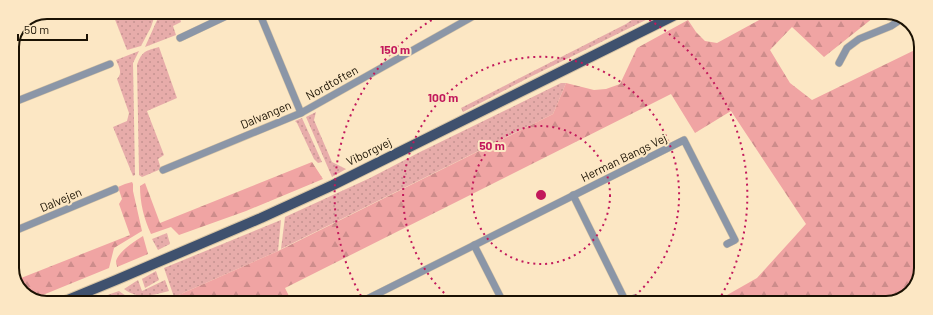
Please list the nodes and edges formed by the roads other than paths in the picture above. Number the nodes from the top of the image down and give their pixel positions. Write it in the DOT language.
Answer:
graph roads {
  1 [pos="220,19"];
  2 [pos="262,19"];
  3 [pos="468,19"];
  4 [pos="667,19"];
  5 [pos="897,21"];
  6 [pos="180,38"];
  7 [pos="839,63"];
  8 [pos="110,64"];
  9 [pos="19,100"];
  10 [pos="301,113"];
  11 [pos="163,170"];
  12 [pos="115,189"];
  13 [pos="573,195"];
  14 [pos="19,227"];
  15 [pos="727,244"];
  16 [pos="474,245"];
  17 [pos="376,294"];
  18 [pos="76,296"];
  19 [pos="372,296"];
  20 [pos="500,296"];
  21 [pos="623,296"];
  1 -- 6 [label="street"];
  2 -- 10 [label="street, Dalvangen"];
  3 -- 10 [label="street, Nordtoften"];
  4 -- 18 [label="main road, Viborgvej"];
  5 -- 7 [label="street"];
  8 -- 9 [label="street"];
  10 -- 11 [label="street, Dalvangen"];
  12 -- 14 [label="street, Dalvejen"];
  13 -- 15 [label="street, Herman Bangs Vej"];
  13 -- 16 [label="street, Herman Bangs Vej"];
  13 -- 21 [label="street, Herman Bangs Vej"];
  16 -- 17 [label="street, Herman Bangs Vej"];
  16 -- 20 [label="street"];
  17 -- 19 [label="street, Herman Bangs Vej"];
}
